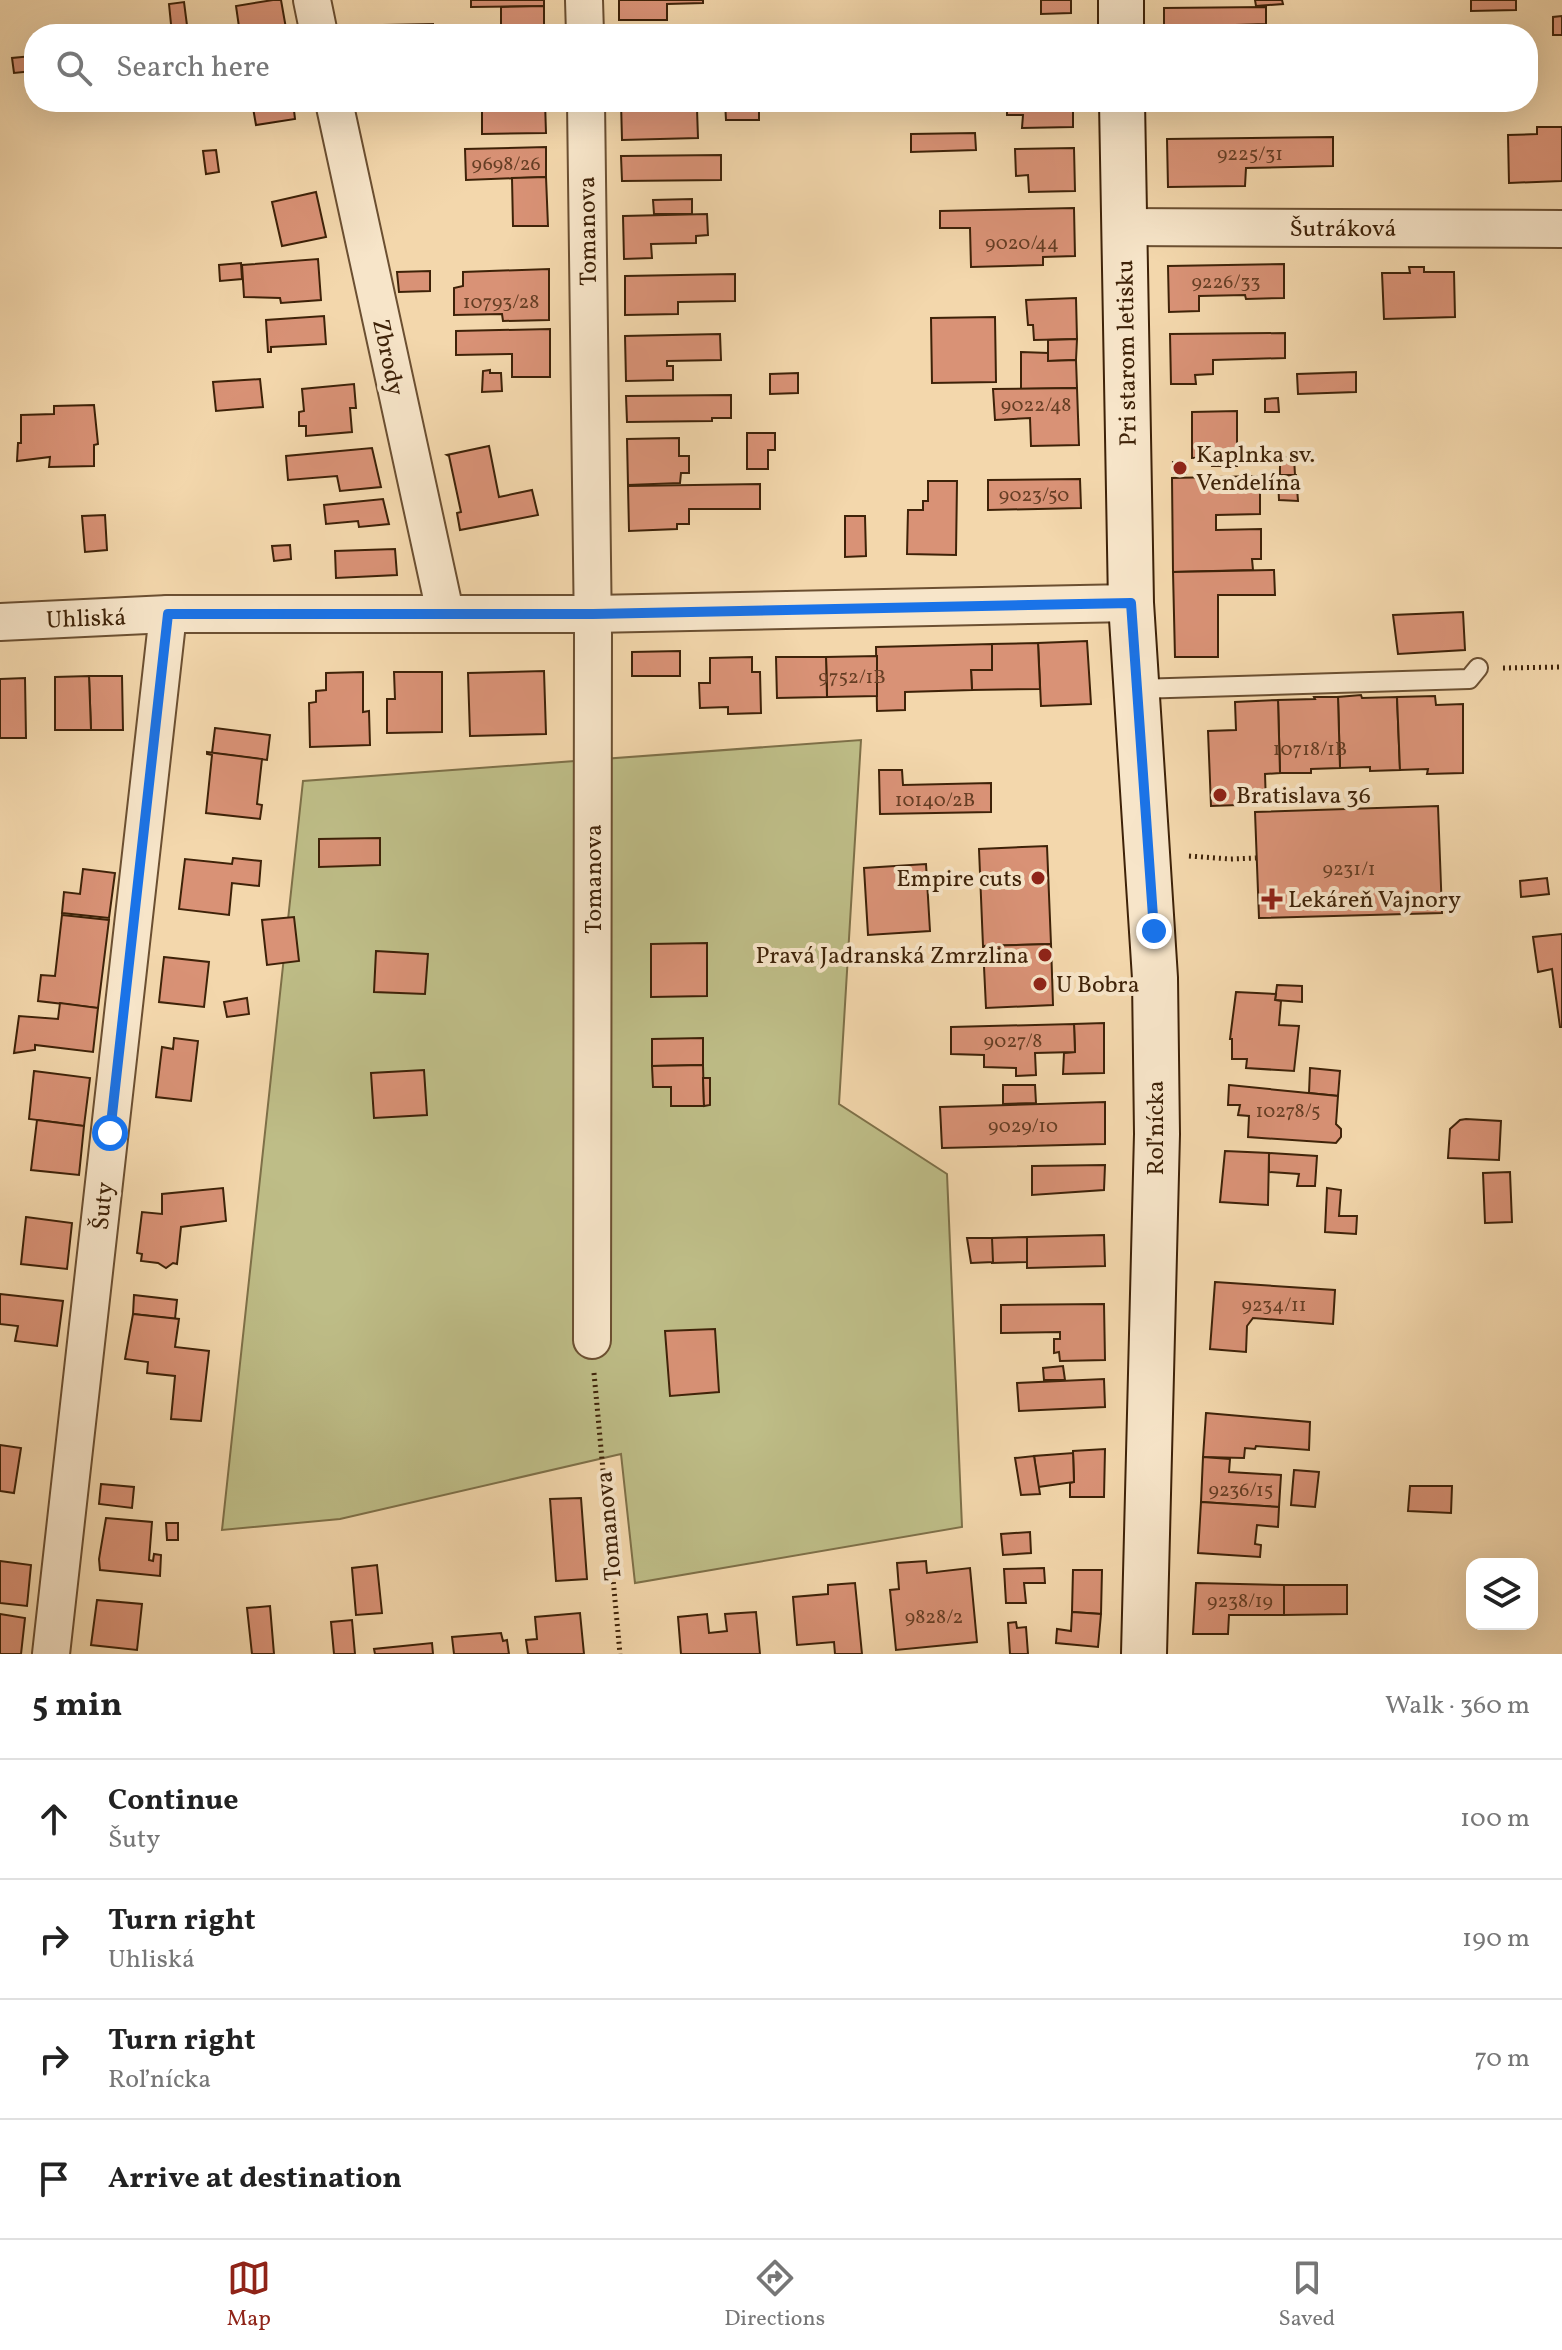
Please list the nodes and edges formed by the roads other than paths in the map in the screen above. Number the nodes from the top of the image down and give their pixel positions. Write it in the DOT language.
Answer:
graph roads {
  1 [pos="312,0"];
  2 [pos="584,0"];
  3 [pos="1121,0"];
  4 [pos="317,24"];
  5 [pos="585,24"];
  6 [pos="1121,24"];
  7 [pos="336,112"];
  8 [pos="586,112"];
  9 [pos="1122,112"];
  10 [pos="1123,227"];
  11 [pos="1562,229"];
  12 [pos="1131,603"];
  13 [pos="445,612"];
  14 [pos="168,614"];
  15 [pos="593,614"];
  16 [pos="0,622"];
  17 [pos="1478,668"];
  18 [pos="1136,689"];
  19 [pos="592,1340"];
  20 [pos="51,1654"];
  21 [pos="1144,1654"];
  1 -- 4 [label="street"];
  2 -- 5 [label="street"];
  3 -- 6 [label="street"];
  7 -- 13 [label="street, Zbrody"];
  8 -- 15 [label="street, Tomanova"];
  9 -- 10 [label="street, Pri starom letisku"];
  10 -- 11 [label="street, Šutráková"];
  10 -- 12 [label="street, Pri starom letisku"];
  12 -- 15 [label="street, Uhliská"];
  12 -- 18 [label="street, Roľnícka"];
  13 -- 14 [label="street, Uhliská"];
  13 -- 15 [label="street, Uhliská"];
  14 -- 16 [label="street, Uhliská"];
  14 -- 20 [label="street, Šuty"];
  15 -- 19 [label="street, Tomanova"];
  17 -- 18 [label="lane"];
  18 -- 21 [label="street, Roľnícka"];
}
